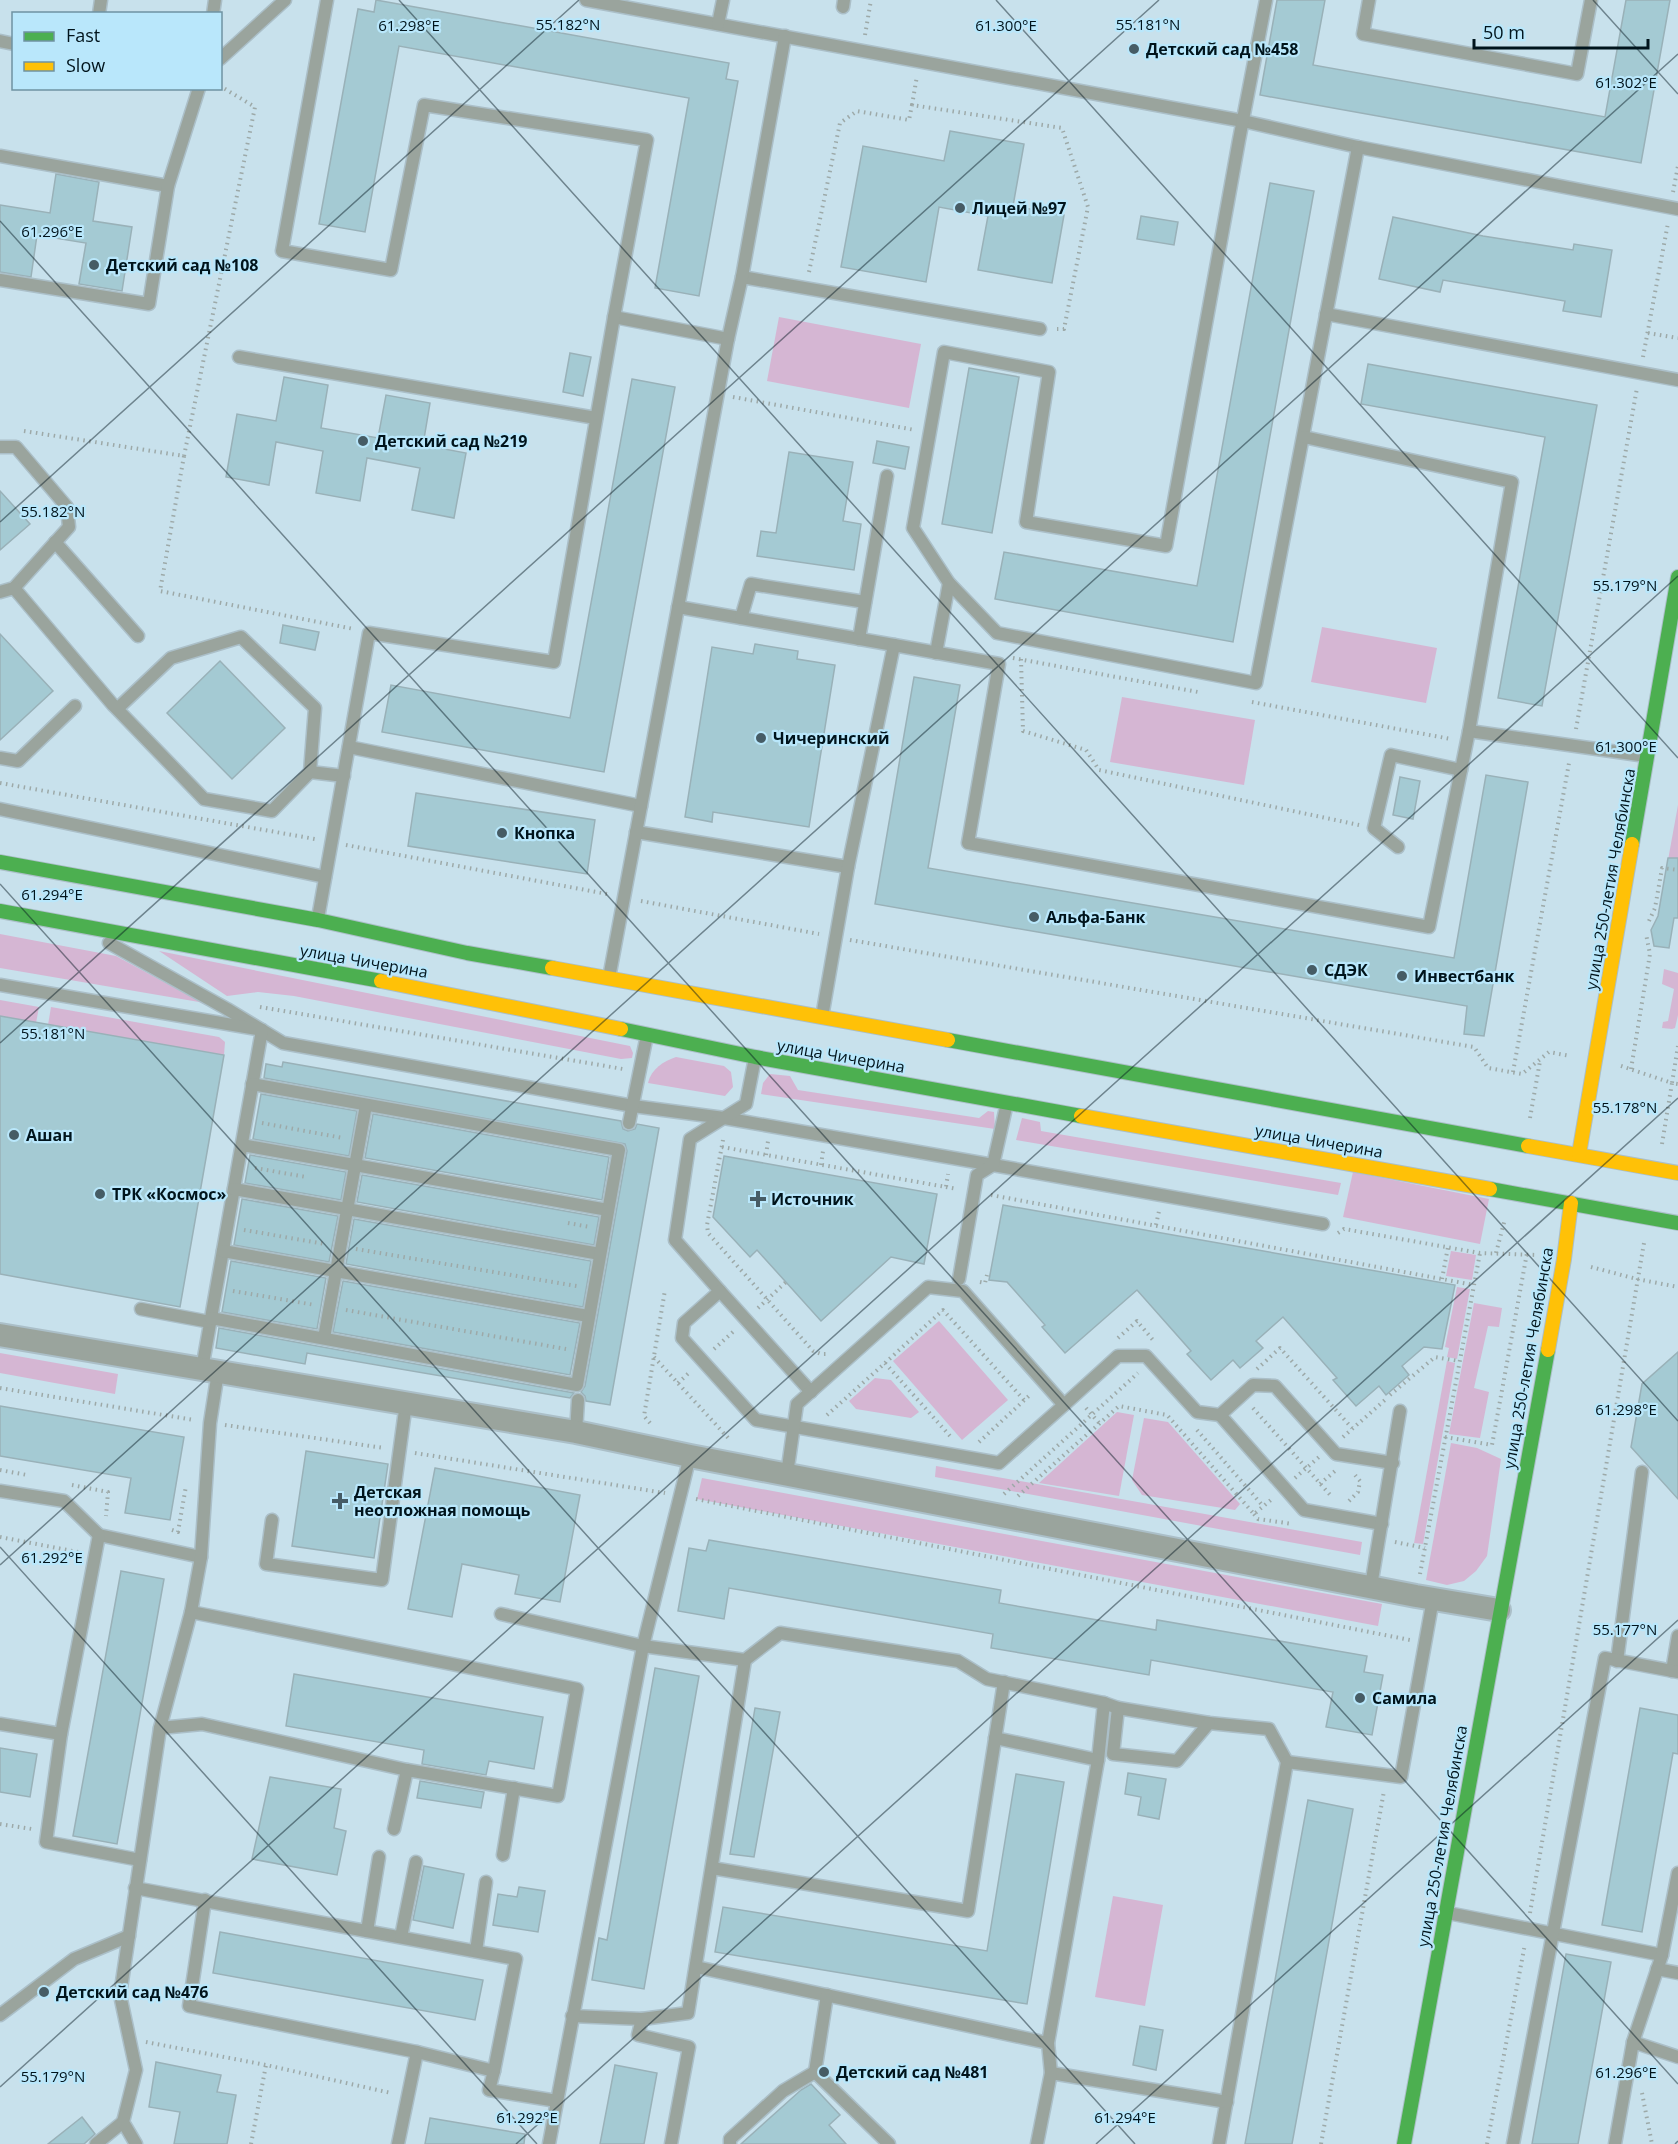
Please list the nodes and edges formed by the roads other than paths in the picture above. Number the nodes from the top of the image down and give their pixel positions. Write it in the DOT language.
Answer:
graph roads {
  1 [pos="285,0"];
  2 [pos="327,0"];
  3 [pos="586,0"];
  4 [pos="723,0"];
  5 [pos="1266,0"];
  6 [pos="1369,0"];
  7 [pos="1591,0"];
  8 [pos="718,24"];
  9 [pos="785,36"];
  10 [pos="222,57"];
  11 [pos="198,90"];
  12 [pos="1243,122"];
  13 [pos="1358,147"];
  14 [pos="0,156"];
  15 [pos="168,186"];
  16 [pos="1674,208"];
  17 [pos="742,277"];
  18 [pos="0,280"];
  19 [pos="1326,314"];
  20 [pos="614,317"];
  21 [pos="1040,329"];
  22 [pos="728,339"];
  23 [pos="238,357"];
  24 [pos="1678,380"];
  25 [pos="596,418"];
  26 [pos="1304,437"];
  27 [pos="0,447"];
  28 [pos="886,476"];
  29 [pos="55,542"];
  30 [pos="1678,577"];
  31 [pos="949,583"];
  32 [pos="14,588"];
  33 [pos="0,592"];
  34 [pos="865,602"];
  35 [pos="678,607"];
  36 [pos="741,618"];
  37 [pos="138,636"];
  38 [pos="859,639"];
  39 [pos="894,645"];
  40 [pos="936,653"];
  41 [pos="75,706"];
  42 [pos="117,709"];
  43 [pos="1469,731"];
  44 [pos="349,747"];
  45 [pos="1647,756"];
  46 [pos="0,758"];
  47 [pos="1461,770"];
  48 [pos="310,772"];
  49 [pos="344,776"];
  50 [pos="641,806"];
  51 [pos="0,809"];
  52 [pos="636,832"];
  53 [pos="1398,847"];
  54 [pos="0,862"];
  55 [pos="848,867"];
  56 [pos="326,877"];
  57 [pos="0,911"];
  58 [pos="318,920"];
  59 [pos="77,925"];
  60 [pos="609,978"];
  61 [pos="0,985"];
  62 [pos="822,1017"];
  63 [pos="262,1030"];
  64 [pos="647,1033"];
  65 [pos="755,1057"];
  66 [pos="252,1084"];
  67 [pos="1007,1103"];
  68 [pos="366,1105"];
  69 [pos="633,1106"];
  70 [pos="629,1123"];
  71 [pos="724,1124"];
  72 [pos="242,1145"];
  73 [pos="1579,1154"];
  74 [pos="993,1165"];
  75 [pos="355,1166"];
  76 [pos="1678,1173"];
  77 [pos="1576,1174"];
  78 [pos="234,1189"];
  79 [pos="1571,1198"];
  80 [pos="347,1209"];
  81 [pos="608,1210"];
  82 [pos="1678,1223"];
  83 [pos="1323,1224"];
  84 [pos="223,1251"];
  85 [pos="600,1254"];
  86 [pos="336,1271"];
  87 [pos="959,1279"];
  88 [pos="720,1291"];
  89 [pos="141,1309"];
  90 [pos="588,1317"];
  91 [pos="210,1320"];
  92 [pos="0,1335"];
  93 [pos="324,1338"];
  94 [pos="210,1370"];
  95 [pos="811,1392"];
  96 [pos="578,1400"];
  97 [pos="406,1403"];
  98 [pos="1064,1405"];
  99 [pos="1400,1411"];
  100 [pos="1220,1414"];
  101 [pos="794,1427"];
  102 [pos="576,1432"];
  103 [pos="690,1456"];
  104 [pos="1393,1463"];
  105 [pos="1642,1473"];
  106 [pos="787,1474"];
  107 [pos="0,1491"];
  108 [pos="272,1520"];
  109 [pos="1382,1524"];
  110 [pos="99,1535"];
  111 [pos="201,1557"];
  112 [pos="1371,1587"];
  113 [pos="1425,1597"];
  114 [pos="1499,1610"];
  115 [pos="191,1612"];
  116 [pos="501,1614"];
  117 [pos="1678,1636"];
  118 [pos="643,1646"];
  119 [pos="745,1660"];
  120 [pos="1617,1661"];
  121 [pos="1675,1672"];
  122 [pos="1004,1682"];
  123 [pos="1104,1703"];
  124 [pos="1118,1708"];
  125 [pos="1209,1723"];
  126 [pos="0,1724"];
  127 [pos="160,1728"];
  128 [pos="61,1734"];
  129 [pos="995,1738"];
  130 [pos="1098,1760"];
  131 [pos="1287,1761"];
  132 [pos="407,1770"];
  133 [pos="513,1788"];
  134 [pos="394,1829"];
  135 [pos="502,1855"];
  136 [pos="379,1857"];
  137 [pos="140,1860"];
  138 [pos="416,1862"];
  139 [pos="712,1868"];
  140 [pos="1678,1873"];
  141 [pos="486,1882"];
  142 [pos="135,1888"];
  143 [pos="205,1900"];
  144 [pos="1445,1912"];
  145 [pos="367,1931"];
  146 [pos="1552,1934"];
  147 [pos="129,1936"];
  148 [pos="401,1937"];
  149 [pos="476,1952"];
  150 [pos="1662,1955"];
  151 [pos="696,1967"];
  152 [pos="1657,1969"];
  153 [pos="1678,1973"];
  154 [pos="827,1995"];
  155 [pos="0,2014"];
  156 [pos="572,2016"];
  157 [pos="642,2019"];
  158 [pos="1633,2042"];
  159 [pos="1048,2043"];
  160 [pos="417,2052"];
  161 [pos="1678,2057"];
  162 [pos="494,2071"];
  163 [pos="815,2072"];
  164 [pos="1051,2073"];
  165 [pos="557,2101"];
  166 [pos="1227,2102"];
  167 [pos="123,2122"];
  168 [pos="96,2144"];
  169 [pos="136,2144"];
  170 [pos="398,2144"];
  171 [pos="549,2144"];
  172 [pos="671,2144"];
  173 [pos="730,2144"];
  174 [pos="889,2144"];
  175 [pos="1037,2144"];
  176 [pos="1219,2144"];
  177 [pos="1404,2144"];
  178 [pos="1513,2144"];
  179 [pos="1615,2144"];
  1 -- 10 [label="lane"];
  2 -- 20 [label="lane"];
  3 -- 8 [label="lane"];
  4 -- 8 [label="lane"];
  5 -- 12 [label="lane"];
  6 -- 7 [label="lane"];
  8 -- 9 [label="lane"];
  9 -- 12 [label="lane"];
  9 -- 17 [label="lane"];
  11 -- 15 [label="lane"];
  12 -- 13 [label="lane"];
  12 -- 31 [label="lane"];
  13 -- 16 [label="lane"];
  13 -- 19 [label="lane"];
  14 -- 15 [label="lane"];
  15 -- 18 [label="lane"];
  17 -- 21 [label="lane"];
  17 -- 22 [label="lane"];
  19 -- 24 [label="lane"];
  19 -- 26 [label="lane"];
  20 -- 22 [label="lane"];
  20 -- 25 [label="lane"];
  22 -- 35 [label="lane"];
  23 -- 25 [label="lane"];
  25 -- 44 [label="lane"];
  26 -- 31 [label="lane"];
  26 -- 43 [label="lane"];
  27 -- 29 [label="lane"];
  28 -- 34 [label="lane"];
  29 -- 32 [label="lane"];
  29 -- 37 [label="lane"];
  30 -- 45 [label="main road, улица 250-летия Челябинска"];
  31 -- 40 [label="lane"];
  32 -- 33 [label="lane"];
  32 -- 42 [label="lane"];
  34 -- 36 [label="lane"];
  34 -- 38 [label="lane"];
  35 -- 36 [label="lane"];
  35 -- 50 [label="lane"];
  36 -- 38 [label="lane"];
  38 -- 39 [label="lane"];
  39 -- 40 [label="lane"];
  39 -- 55 [label="lane"];
  40 -- 47 [label="lane"];
  41 -- 46 [label="lane"];
  42 -- 48 [label="lane"];
  42 -- 48 [label="lane"];
  43 -- 45 [label="lane"];
  43 -- 47 [label="lane"];
  44 -- 49 [label="lane"];
  44 -- 50 [label="lane"];
  45 -- 73 [label="main road, улица 250-летия Челябинска"];
  47 -- 53 [label="lane"];
  48 -- 49 [label="lane"];
  49 -- 56 [label="lane"];
  50 -- 52 [label="lane"];
  51 -- 56 [label="lane"];
  52 -- 55 [label="lane"];
  52 -- 60 [label="lane"];
  54 -- 58 [label="main road, улица Чичерина"];
  55 -- 62 [label="lane"];
  56 -- 58 [label="lane"];
  57 -- 59 [label="main road, улица Чичерина"];
  58 -- 60 [label="main road, улица Чичерина"];
  59 -- 63 [label="lane"];
  59 -- 64 [label="main road, улица Чичерина"];
  60 -- 62 [label="main road, улица Чичерина"];
  61 -- 63 [label="lane"];
  62 -- 73 [label="main road, улица Чичерина"];
  63 -- 66 [label="lane"];
  63 -- 69 [label="lane"];
  64 -- 65 [label="main road, улица Чичерина"];
  64 -- 69 [label="lane"];
  65 -- 67 [label="main road, улица Чичерина"];
  65 -- 71 [label="lane"];
  66 -- 68 [label="lane"];
  66 -- 72 [label="lane"];
  67 -- 74 [label="lane"];
  67 -- 79 [label="main road, улица Чичерина"];
  68 -- 75 [label="lane"];
  68 -- 81 [label="lane"];
  69 -- 70 [label="lane"];
  69 -- 71 [label="lane"];
  71 -- 74 [label="lane"];
  71 -- 88 [label="lane"];
  72 -- 75 [label="lane"];
  72 -- 78 [label="lane"];
  73 -- 76 [label="main road, улица Чичерина"];
  73 -- 77 [label="main road, улица 250-летия Челябинска"];
  74 -- 83 [label="lane"];
  74 -- 87 [label="lane"];
  75 -- 80 [label="lane"];
  75 -- 81 [label="lane"];
  78 -- 80 [label="lane"];
  78 -- 84 [label="lane"];
  79 -- 82 [label="main road, улица Чичерина"];
  79 -- 114 [label="main road, улица 250-летия Челябинска"];
  80 -- 85 [label="lane"];
  80 -- 86 [label="lane"];
  81 -- 85 [label="lane"];
  84 -- 86 [label="lane"];
  84 -- 91 [label="lane"];
  85 -- 90 [label="lane"];
  86 -- 90 [label="lane"];
  86 -- 93 [label="lane"];
  88 -- 95 [label="lane"];
  88 -- 101 [label="lane"];
  89 -- 91 [label="lane"];
  90 -- 93 [label="lane"];
  91 -- 93 [label="lane"];
  91 -- 94 [label="lane"];
  92 -- 94 [label="street"];
  94 -- 97 [label="street"];
  94 -- 111 [label="lane"];
  95 -- 98 [label="lane"];
  95 -- 101 [label="lane"];
  96 -- 102 [label="lane"];
  97 -- 102 [label="street"];
  97 -- 108 [label="lane"];
  98 -- 100 [label="lane"];
  98 -- 101 [label="lane"];
  99 -- 104 [label="lane"];
  100 -- 104 [label="lane"];
  100 -- 109 [label="lane"];
  101 -- 106 [label="lane"];
  102 -- 103 [label="street"];
  103 -- 106 [label="street"];
  103 -- 118 [label="lane"];
  104 -- 109 [label="lane"];
  105 -- 120 [label="lane"];
  106 -- 112 [label="street"];
  107 -- 110 [label="lane"];
  109 -- 112 [label="lane"];
  110 -- 111 [label="lane"];
  110 -- 128 [label="lane"];
  111 -- 115 [label="lane"];
  112 -- 113 [label="street"];
  113 -- 114 [label="street"];
  113 -- 131 [label="lane"];
  114 -- 144 [label="main road, улица 250-летия Челябинска"];
  115 -- 127 [label="lane"];
  115 -- 133 [label="lane"];
  116 -- 118 [label="lane"];
  117 -- 121 [label="lane"];
  118 -- 119 [label="lane"];
  118 -- 156 [label="lane"];
  119 -- 122 [label="lane"];
  119 -- 139 [label="lane"];
  120 -- 121 [label="lane"];
  120 -- 146 [label="lane"];
  122 -- 123 [label="lane"];
  122 -- 129 [label="lane"];
  123 -- 124 [label="lane"];
  123 -- 130 [label="lane"];
  124 -- 125 [label="lane"];
  124 -- 125 [label="lane"];
  125 -- 131 [label="lane"];
  126 -- 128 [label="lane"];
  127 -- 132 [label="lane"];
  127 -- 137 [label="lane"];
  128 -- 137 [label="lane"];
  129 -- 130 [label="lane"];
  129 -- 139 [label="lane"];
  130 -- 159 [label="lane"];
  131 -- 166 [label="lane"];
  132 -- 133 [label="lane"];
  132 -- 134 [label="lane"];
  133 -- 135 [label="lane"];
  136 -- 145 [label="lane"];
  137 -- 142 [label="lane"];
  138 -- 148 [label="lane"];
  139 -- 151 [label="lane"];
  140 -- 150 [label="lane"];
  141 -- 149 [label="lane"];
  142 -- 143 [label="lane"];
  142 -- 147 [label="lane"];
  143 -- 145 [label="lane"];
  143 -- 160 [label="lane"];
  144 -- 146 [label="lane"];
  144 -- 177 [label="main road, улица 250-летия Челябинска"];
  145 -- 148 [label="lane"];
  146 -- 150 [label="lane"];
  146 -- 178 [label="lane"];
  147 -- 155 [label="lane"];
  147 -- 167 [label="lane"];
  148 -- 149 [label="lane"];
  149 -- 162 [label="lane"];
  150 -- 152 [label="lane"];
  151 -- 154 [label="lane"];
  151 -- 157 [label="lane"];
  152 -- 153 [label="lane"];
  152 -- 158 [label="lane"];
  154 -- 159 [label="lane"];
  154 -- 163 [label="lane"];
  156 -- 157 [label="lane"];
  156 -- 165 [label="lane"];
  157 -- 172 [label="lane"];
  158 -- 161 [label="lane"];
  158 -- 179 [label="lane"];
  159 -- 164 [label="lane"];
  160 -- 162 [label="lane"];
  160 -- 170 [label="lane"];
  162 -- 165 [label="lane"];
  163 -- 173 [label="lane"];
  163 -- 174 [label="lane"];
  164 -- 166 [label="lane"];
  164 -- 175 [label="lane"];
  165 -- 171 [label="lane"];
  166 -- 176 [label="lane"];
  167 -- 168 [label="lane"];
  167 -- 169 [label="lane"];
}
